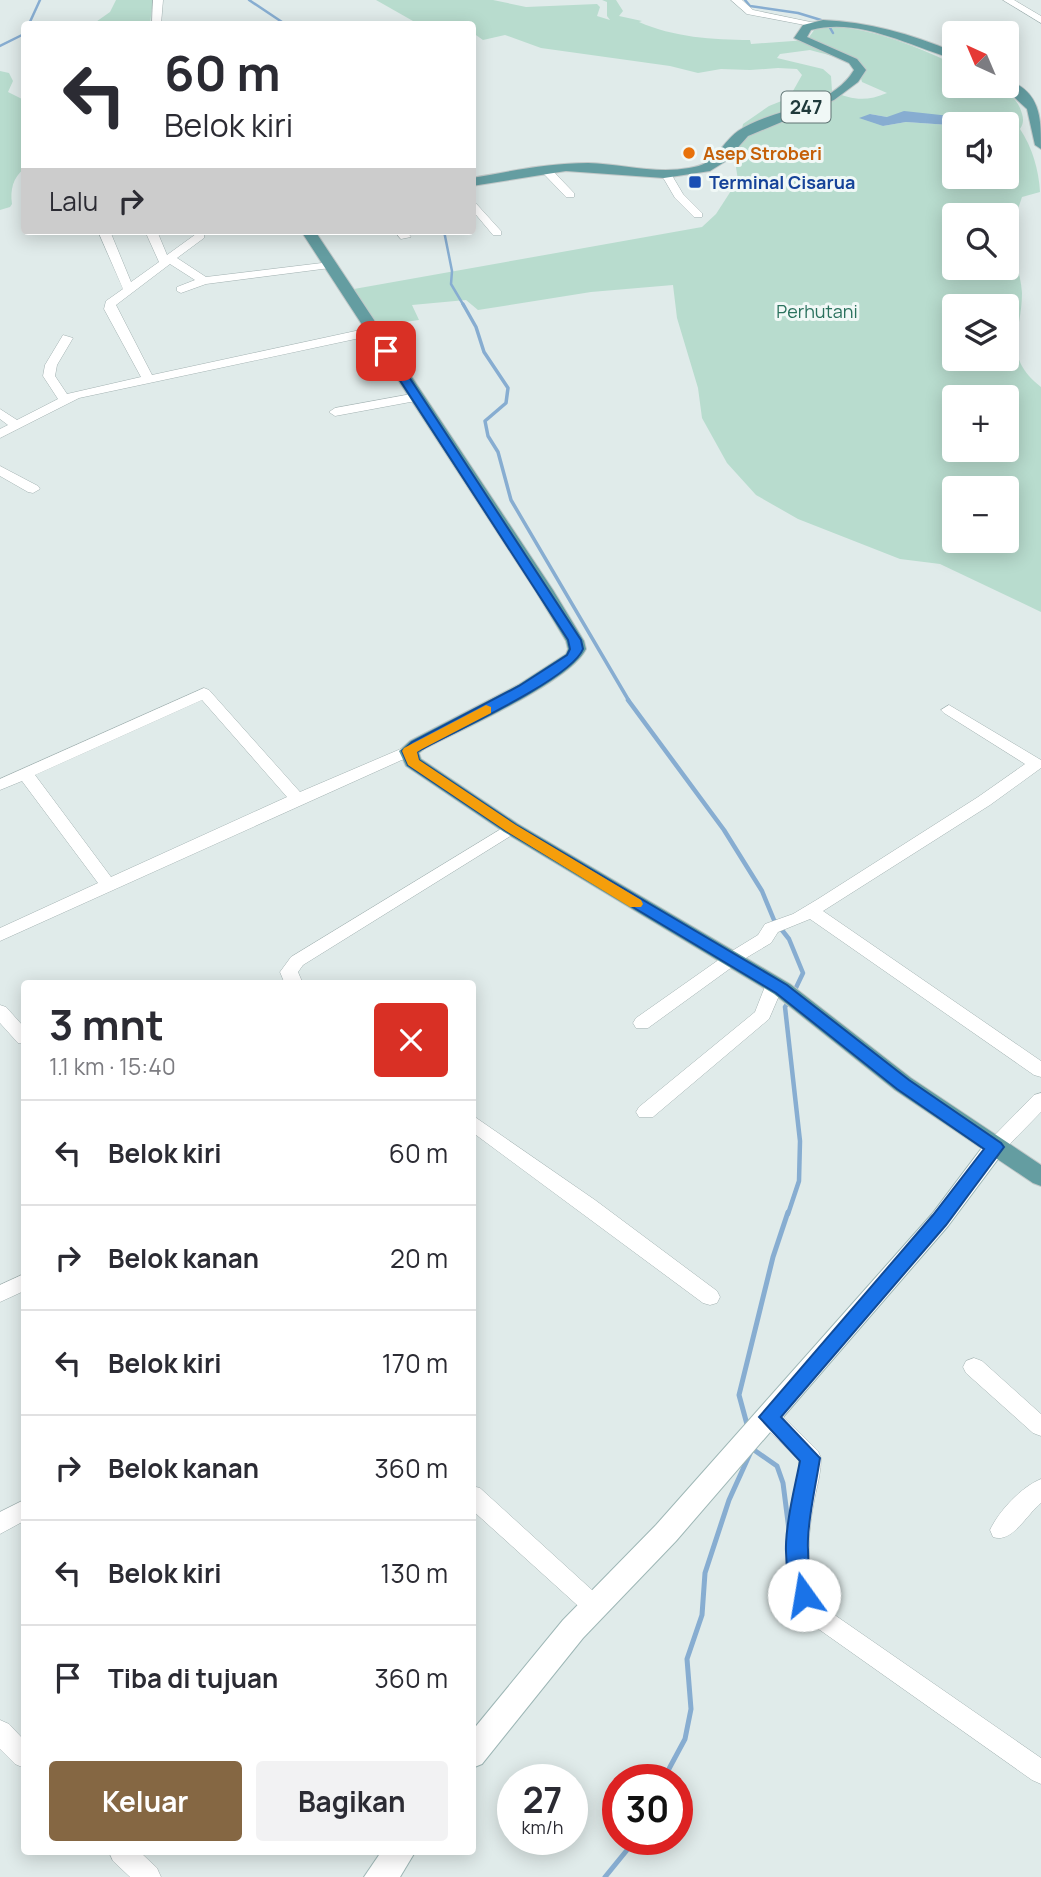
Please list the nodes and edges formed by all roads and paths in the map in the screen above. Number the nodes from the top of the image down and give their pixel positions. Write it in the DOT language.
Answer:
graph roads {
  1 [pos="158,0"];
  2 [pos="736,0"];
  3 [pos="1008,0"];
  4 [pos="1029,4"];
  5 [pos="1018,5"];
  6 [pos="1041,20"];
  7 [pos="157,21"];
  8 [pos="815,23"];
  9 [pos="942,52"];
  10 [pos="1019,93"];
  11 [pos="1041,145"];
  12 [pos="547,170"];
  13 [pos="476,178"];
  14 [pos="668,178"];
  15 [pos="570,195"];
  16 [pos="476,207"];
  17 [pos="698,215"];
  18 [pos="497,233"];
  19 [pos="106,235"];
  20 [pos="153,235"];
  21 [pos="311,235"];
  22 [pos="200,236"];
  23 [pos="166,259"];
  24 [pos="330,265"];
  25 [pos="204,281"];
  26 [pos="128,288"];
  27 [pos="181,289"];
  28 [pos="374,331"];
  29 [pos="67,338"];
  30 [pos="148,379"];
  31 [pos="417,397"];
  32 [pos="65,400"];
  33 [pos="335,412"];
  34 [pos="0,413"];
  35 [pos="16,425"];
  36 [pos="0,435"];
  37 [pos="0,470"];
  38 [pos="33,489"];
  39 [pos="950,710"];
  40 [pos="409,751"];
  41 [pos="25,773"];
  42 [pos="0,785"];
  43 [pos="297,799"];
  44 [pos="511,828"];
  45 [pos="108,885"];
  46 [pos="811,911"];
  47 [pos="0,935"];
  48 [pos="733,958"];
  49 [pos="292,980"];
  50 [pos="784,990"];
  51 [pos="0,1011"];
  52 [pos="642,1023"];
  53 [pos="21,1035"];
  54 [pos="1041,1070"];
  55 [pos="1041,1100"];
  56 [pos="646,1112"];
  57 [pos="476,1125"];
  58 [pos="995,1147"];
  59 [pos="1041,1177"];
  60 [pos="21,1284"];
  61 [pos="0,1294"];
  62 [pos="710,1297"];
  63 [pos="974,1367"];
  64 [pos="1041,1427"];
  65 [pos="754,1434"];
  66 [pos="1041,1489"];
  67 [pos="476,1499"];
  68 [pos="21,1512"];
  69 [pos="0,1524"];
  70 [pos="1001,1530"];
  71 [pos="595,1607"];
  72 [pos="0,1732"];
  73 [pos="476,1749"];
  74 [pos="21,1753"];
  75 [pos="1041,1772"];
  76 [pos="125,1855"];
  77 [pos="398,1855"];
  78 [pos="148,1877"];
  79 [pos="380,1877"];
  1 -- 7 [label="street"];
  2 -- 8 [label="street"];
  3 -- 5 [label="street"];
  4 -- 5 [label="street"];
  5 -- 6 [label="street"];
  8 -- 9 [label="main road"];
  8 -- 14 [label="main road, 247"];
  10 -- 11 [label="main road"];
  12 -- 13 [label="main road, 247"];
  12 -- 14 [label="main road, 247"];
  12 -- 15 [label="street"];
  14 -- 17 [label="street"];
  16 -- 18 [label="street"];
  19 -- 26 [label="street"];
  20 -- 23 [label="street"];
  21 -- 24 [label="main road"];
  22 -- 23 [label="street"];
  23 -- 25 [label="street"];
  23 -- 26 [label="street"];
  24 -- 25 [label="street"];
  24 -- 28 [label="main road"];
  25 -- 27 [label="street"];
  26 -- 30 [label="street"];
  28 -- 30 [label="street"];
  28 -- 31 [label="main road"];
  29 -- 32 [label="street"];
  30 -- 32 [label="street"];
  31 -- 33 [label="street"];
  31 -- 40 [label="main road"];
  32 -- 35 [label="street"];
  34 -- 35 [label="street"];
  35 -- 36 [label="street"];
  37 -- 38 [label="street"];
  39 -- 46 [label="street"];
  40 -- 43 [label="street"];
  40 -- 44 [label="main road"];
  41 -- 42 [label="street"];
  41 -- 43 [label="street"];
  41 -- 45 [label="street"];
  43 -- 45 [label="street"];
  44 -- 48 [label="main road"];
  44 -- 49 [label="street"];
  45 -- 47 [label="street"];
  46 -- 48 [label="street"];
  46 -- 54 [label="street"];
  48 -- 50 [label="main road"];
  48 -- 52 [label="street"];
  50 -- 56 [label="street"];
  50 -- 58 [label="main road"];
  51 -- 53 [label="street"];
  55 -- 58 [label="street"];
  57 -- 62 [label="street"];
  58 -- 59 [label="main road"];
  58 -- 65 [label="street"];
  60 -- 61 [label="street"];
  63 -- 64 [label="street"];
  65 -- 71 [label="street"];
  65 -- 75 [label="street"];
  66 -- 70 [label="street"];
  67 -- 71 [label="street"];
  68 -- 69 [label="street"];
  71 -- 73 [label="street"];
  72 -- 74 [label="street"];
  76 -- 78 [label="street"];
  77 -- 79 [label="street"];
}
